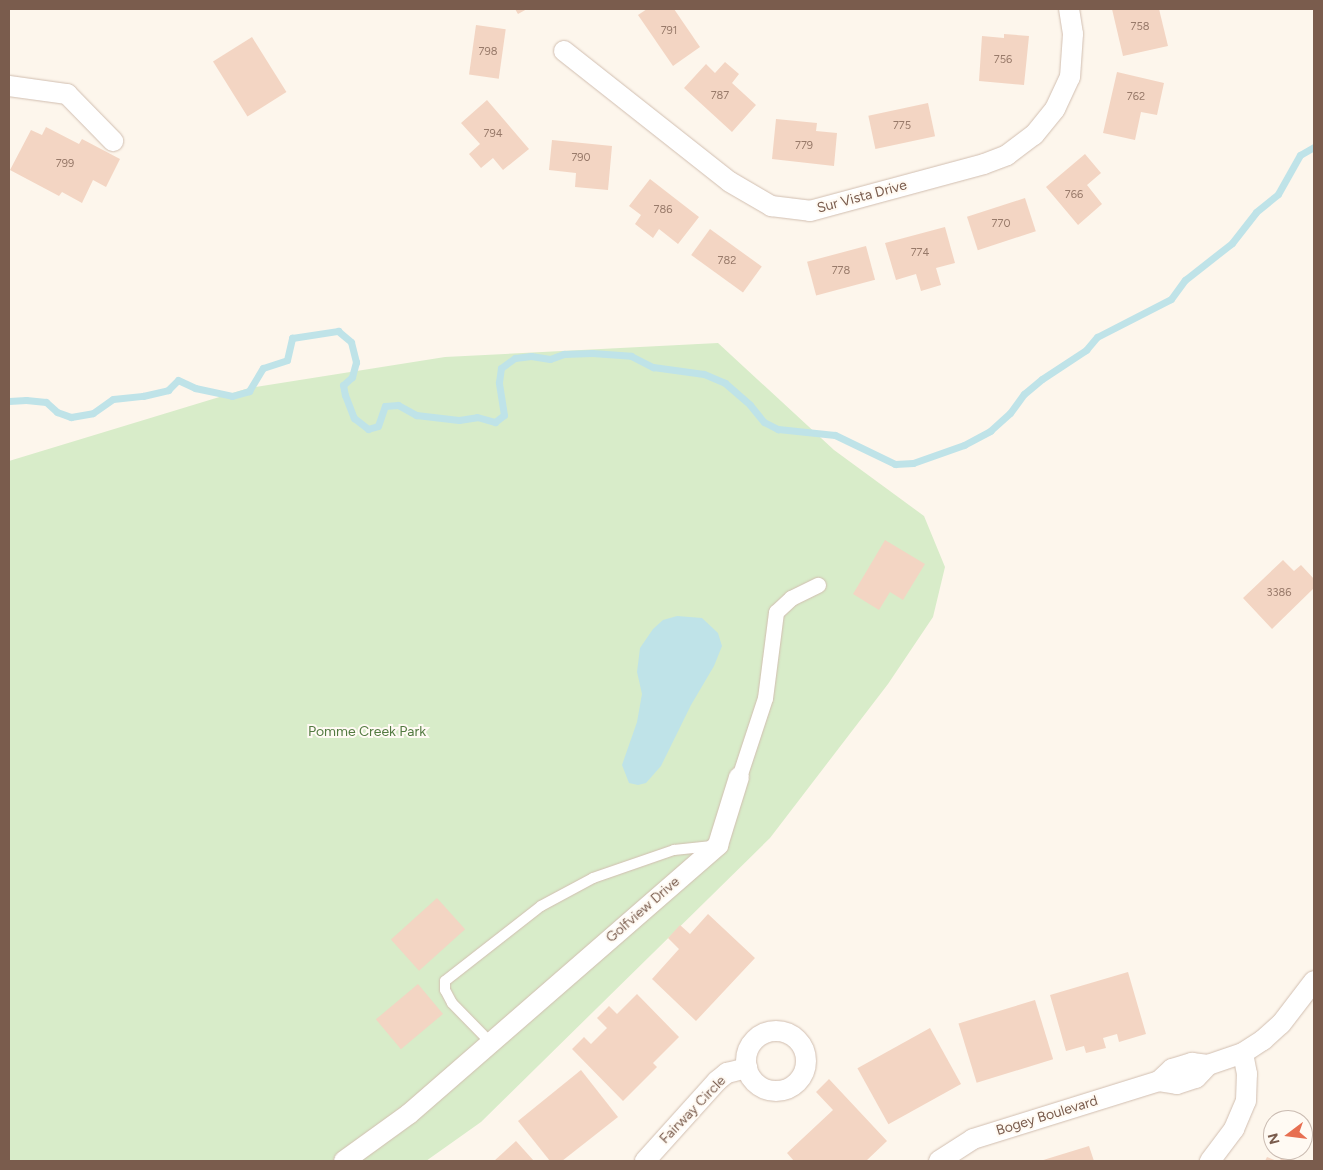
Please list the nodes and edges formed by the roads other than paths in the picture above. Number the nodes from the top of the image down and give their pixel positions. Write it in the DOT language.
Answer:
graph roads {
  1 [pos="1069,9"];
  2 [pos="564,51"];
  3 [pos="9,86"];
  4 [pos="113,141"];
  5 [pos="818,585"];
  6 [pos="739,777"];
  7 [pos="718,846"];
  8 [pos="1314,981"];
  9 [pos="491,1043"];
  10 [pos="1243,1053"];
  11 [pos="747,1068"];
  12 [pos="344,1161"];
  13 [pos="645,1161"];
  14 [pos="939,1161"];
  15 [pos="1210,1161"];
  1 -- 2 [label="street, Sur Vista Drive"];
  3 -- 4 [label="street"];
  5 -- 6 [label="street"];
  6 -- 7 [label="street"];
  7 -- 9 [label="street, Golfview Drive"];
  7 -- 9 [label="lane"];
  8 -- 10 [label="street, Bogey Boulevard"];
  9 -- 12 [label="street, Golfview Drive"];
  10 -- 14 [label="street, Bogey Boulevard"];
  10 -- 15 [label="street"];
  11 -- 13 [label="street, Fairway Circle"];
}
